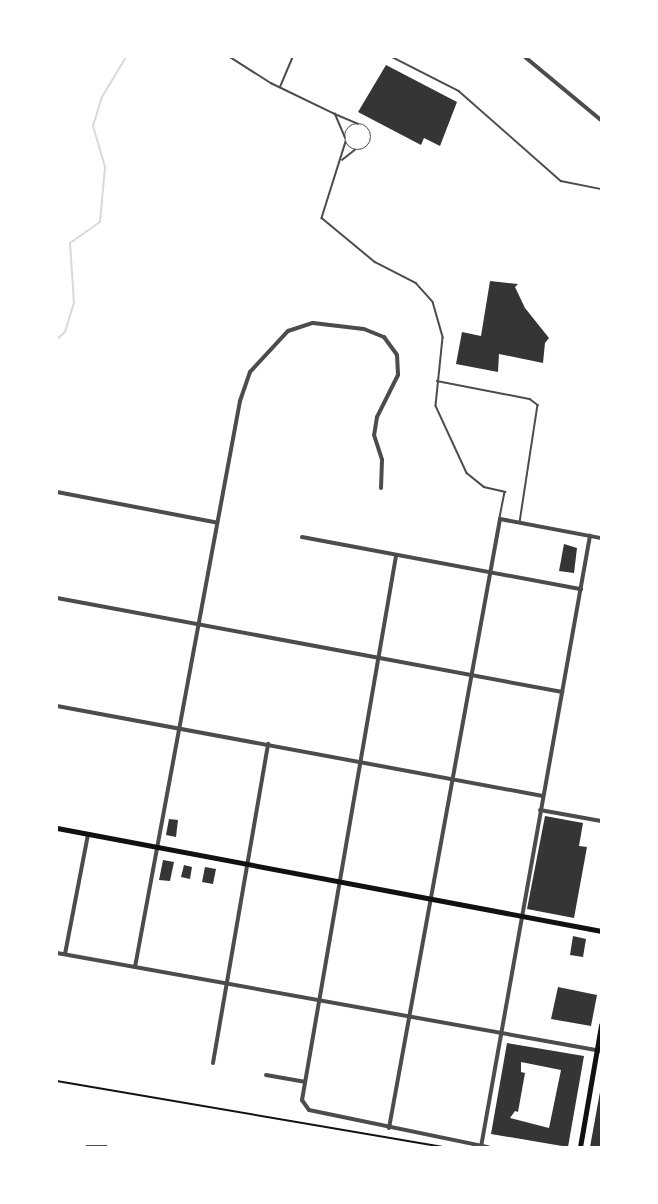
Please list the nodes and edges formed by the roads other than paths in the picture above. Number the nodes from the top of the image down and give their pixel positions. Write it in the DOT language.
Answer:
graph roads {
  1 [pos="230,57"];
  2 [pos="293,57"];
  3 [pos="392,57"];
  4 [pos="525,57"];
  5 [pos="279,88"];
  6 [pos="335,114"];
  7 [pos="601,120"];
  8 [pos="359,125"];
  9 [pos="346,140"];
  10 [pos="355,150"];
  11 [pos="342,161"];
  12 [pos="601,189"];
  13 [pos="436,381"];
  14 [pos="381,488"];
  15 [pos="57,492"];
  16 [pos="500,519"];
  17 [pos="215,522"];
  18 [pos="520,523"];
  19 [pos="590,536"];
  20 [pos="302,537"];
  21 [pos="601,538"];
  22 [pos="396,556"];
  23 [pos="489,572"];
  24 [pos="581,589"];
  25 [pos="57,598"];
  26 [pos="196,624"];
  27 [pos="379,659"];
  28 [pos="471,674"];
  29 [pos="562,692"];
  30 [pos="57,706"];
  31 [pos="177,727"];
  32 [pos="268,744"];
  33 [pos="360,762"];
  34 [pos="452,779"];
  35 [pos="543,796"];
  36 [pos="540,810"];
  37 [pos="601,821"];
  38 [pos="57,828"];
  39 [pos="88,834"];
  40 [pos="156,846"];
  41 [pos="248,864"];
  42 [pos="339,881"];
  43 [pos="430,899"];
  44 [pos="521,917"];
  45 [pos="601,931"];
  46 [pos="57,953"];
  47 [pos="65,954"];
  48 [pos="135,967"];
  49 [pos="227,984"];
  50 [pos="318,999"];
  51 [pos="409,1016"];
  52 [pos="601,1025"];
  53 [pos="501,1033"];
  54 [pos="599,1051"];
  55 [pos="213,1063"];
  56 [pos="266,1075"];
  57 [pos="304,1082"];
  58 [pos="389,1128"];
  59 [pos="481,1146"];
  60 [pos="87,1147"];
  61 [pos="106,1147"];
  62 [pos="488,1147"];
  63 [pos="580,1147"];
  1 -- 5 [label="lane"];
  2 -- 5 [label="lane"];
  3 -- 12 [label="lane"];
  4 -- 7 [label="street"];
  5 -- 6 [label="lane"];
  6 -- 8 [label="lane"];
  6 -- 9 [label="lane"];
  8 -- 9 [label="lane"];
  8 -- 10 [label="lane"];
  9 -- 10 [label="lane"];
  9 -- 11 [label="lane"];
  10 -- 11 [label="lane"];
  11 -- 13 [label="lane"];
  13 -- 16 [label="lane"];
  13 -- 18 [label="lane"];
  14 -- 17 [label="street"];
  15 -- 17 [label="street"];
  16 -- 18 [label="street"];
  16 -- 23 [label="street"];
  17 -- 26 [label="street"];
  18 -- 19 [label="street"];
  19 -- 21 [label="street"];
  19 -- 24 [label="street"];
  20 -- 22 [label="street"];
  22 -- 23 [label="street"];
  22 -- 27 [label="street"];
  23 -- 24 [label="street"];
  23 -- 28 [label="street"];
  24 -- 29 [label="street"];
  25 -- 26 [label="street"];
  26 -- 27 [label="street"];
  26 -- 31 [label="street"];
  27 -- 28 [label="street"];
  27 -- 33 [label="street"];
  28 -- 29 [label="street"];
  28 -- 34 [label="street"];
  29 -- 35 [label="street"];
  30 -- 31 [label="street"];
  31 -- 32 [label="street"];
  31 -- 40 [label="street"];
  32 -- 33 [label="street"];
  32 -- 41 [label="street"];
  33 -- 34 [label="street"];
  33 -- 42 [label="street"];
  34 -- 35 [label="street"];
  34 -- 43 [label="street"];
  35 -- 36 [label="street"];
  36 -- 37 [label="street"];
  36 -- 44 [label="street"];
  38 -- 39 [label="main road"];
  39 -- 40 [label="main road"];
  39 -- 47 [label="street"];
  40 -- 41 [label="main road"];
  40 -- 48 [label="street"];
  41 -- 42 [label="main road"];
  41 -- 49 [label="street"];
  42 -- 43 [label="main road"];
  42 -- 50 [label="street"];
  43 -- 44 [label="main road"];
  43 -- 51 [label="street"];
  44 -- 45 [label="main road"];
  44 -- 53 [label="street"];
  46 -- 47 [label="street"];
  47 -- 48 [label="street"];
  48 -- 49 [label="street"];
  49 -- 50 [label="street"];
  49 -- 55 [label="street"];
  50 -- 51 [label="street"];
  50 -- 57 [label="street"];
  51 -- 53 [label="street"];
  51 -- 58 [label="street"];
  52 -- 54 [label="main road"];
  53 -- 54 [label="street"];
  53 -- 59 [label="street"];
  54 -- 63 [label="main road"];
  56 -- 57 [label="street"];
  57 -- 58 [label="street"];
  58 -- 59 [label="street"];
  59 -- 62 [label="street"];
  60 -- 61 [label="street"];
}
